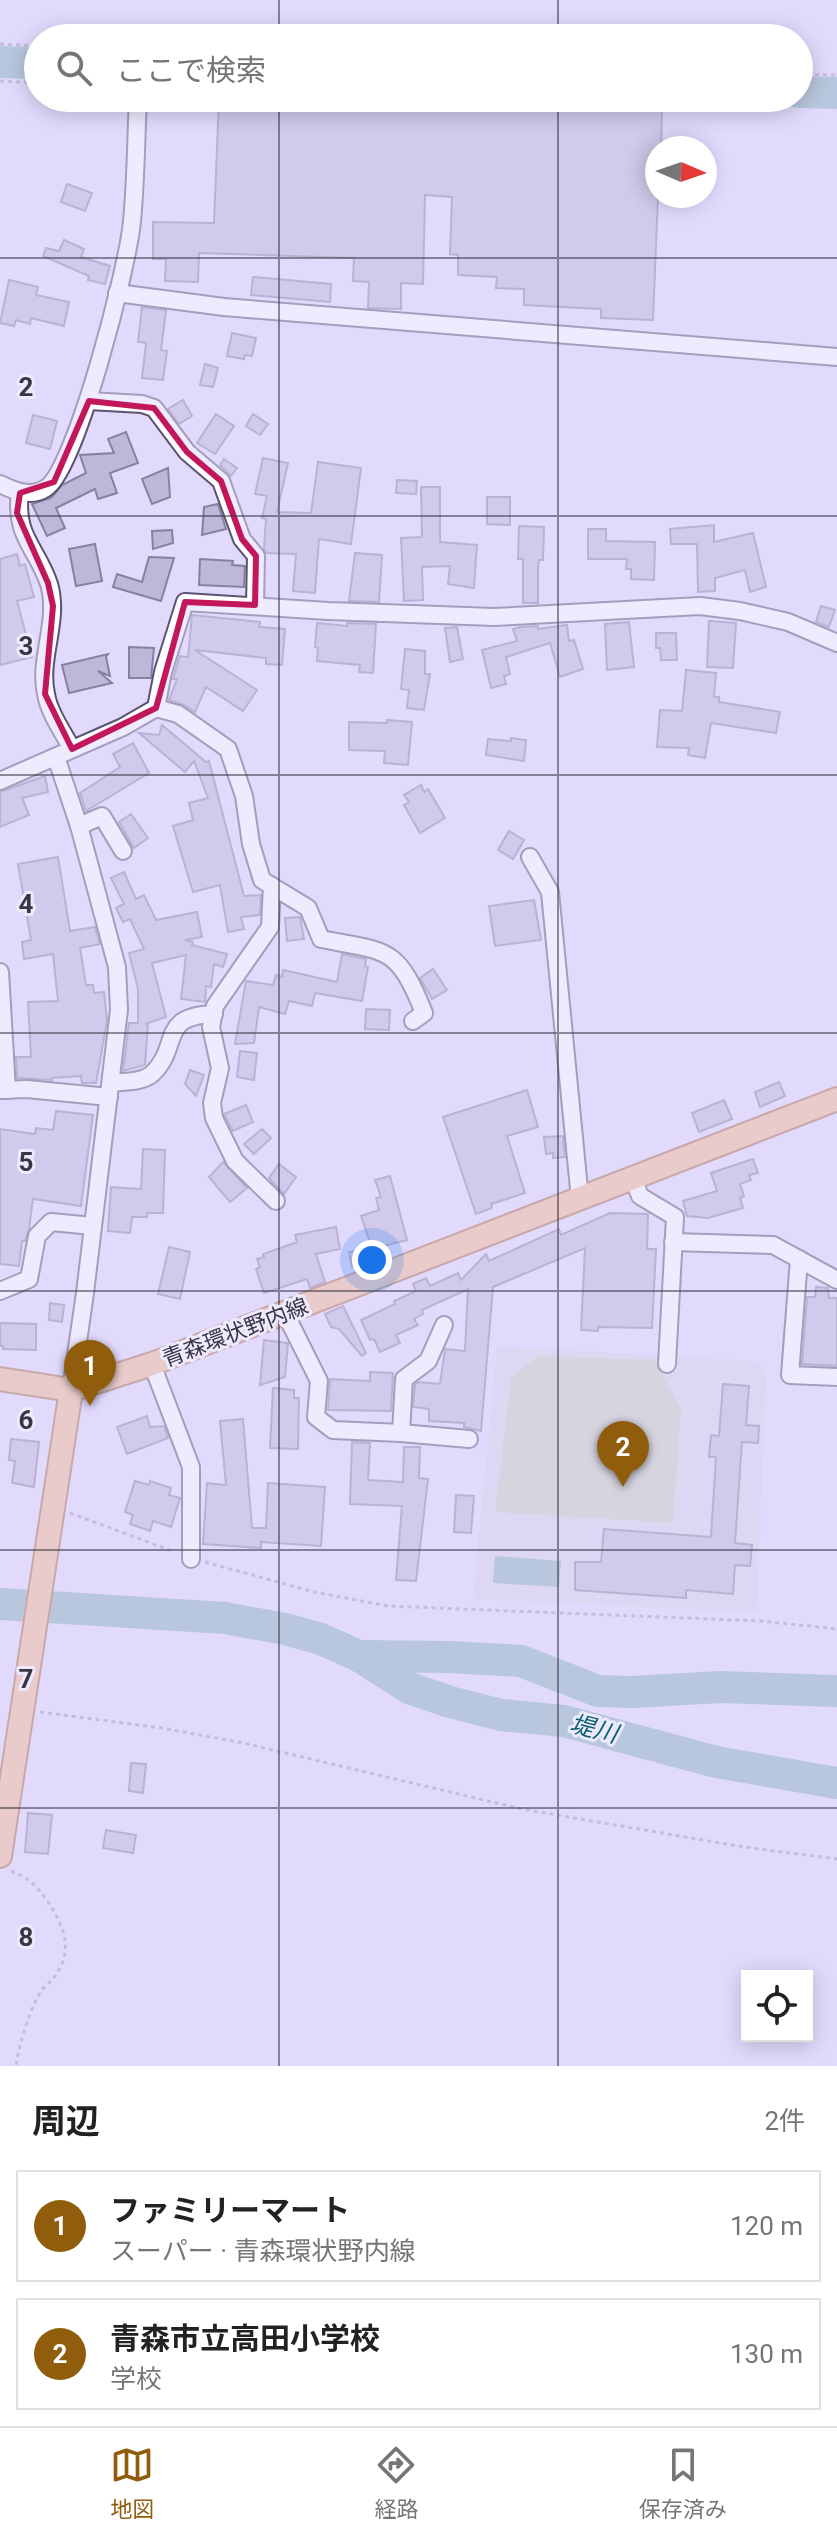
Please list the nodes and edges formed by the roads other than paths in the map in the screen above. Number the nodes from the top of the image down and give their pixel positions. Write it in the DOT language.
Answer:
graph roads {
  1 [pos="137,112"];
  2 [pos="117,293"];
  3 [pos="837,357"];
  4 [pos="89,401"];
  5 [pos="0,484"];
  6 [pos="20,493"];
  7 [pos="255,605"];
  8 [pos="837,643"];
  9 [pos="156,708"];
  10 [pos="72,749"];
  11 [pos="56,757"];
  12 [pos="0,781"];
  13 [pos="79,826"];
  14 [pos="123,851"];
  15 [pos="530,857"];
  16 [pos="272,886"];
  17 [pos="0,972"];
  18 [pos="214,1014"];
  19 [pos="413,1021"];
  20 [pos="3,1090"];
  21 [pos="110,1090"];
  22 [pos="837,1099"];
  23 [pos="633,1178"];
  24 [pos="580,1199"];
  25 [pos="276,1201"];
  26 [pos="93,1226"];
  27 [pos="673,1242"];
  28 [pos="799,1259"];
  29 [pos="837,1280"];
  30 [pos="0,1291"];
  31 [pos="285,1313"];
  32 [pos="444,1325"];
  33 [pos="152,1364"];
  34 [pos="667,1364"];
  35 [pos="837,1377"];
  36 [pos="0,1379"];
  37 [pos="71,1390"];
  38 [pos="401,1433"];
  39 [pos="469,1439"];
  40 [pos="191,1559"];
  41 [pos="0,1856"];
  1 -- 2 [label="street"];
  2 -- 3 [label="street"];
  2 -- 4 [label="street"];
  4 -- 6 [label="street"];
  4 -- 7 [label="street"];
  5 -- 6 [label="street"];
  6 -- 10 [label="street"];
  7 -- 8 [label="street"];
  7 -- 9 [label="street"];
  9 -- 10 [label="street"];
  9 -- 16 [label="street"];
  10 -- 11 [label="street"];
  11 -- 12 [label="street"];
  11 -- 13 [label="street"];
  13 -- 14 [label="street"];
  13 -- 21 [label="street"];
  15 -- 24 [label="street"];
  16 -- 18 [label="street"];
  16 -- 19 [label="street"];
  17 -- 20 [label="street"];
  18 -- 21 [label="street"];
  18 -- 25 [label="street"];
  20 -- 21 [label="street"];
  21 -- 26 [label="street"];
  22 -- 23 [label="main road, 青森環状野内線"];
  23 -- 24 [label="main road, 青森環状野内線"];
  23 -- 27 [label="street"];
  24 -- 31 [label="main road, 青森環状野内線"];
  26 -- 30 [label="street"];
  26 -- 37 [label="street"];
  27 -- 28 [label="street"];
  27 -- 34 [label="street"];
  28 -- 29 [label="street"];
  28 -- 35 [label="street"];
  31 -- 33 [label="main road, 青森環状野内線"];
  31 -- 38 [label="street"];
  32 -- 38 [label="street"];
  33 -- 37 [label="main road, 青森環状野内線"];
  33 -- 40 [label="street"];
  36 -- 37 [label="main road"];
  37 -- 41 [label="main road"];
  38 -- 39 [label="street"];
}
